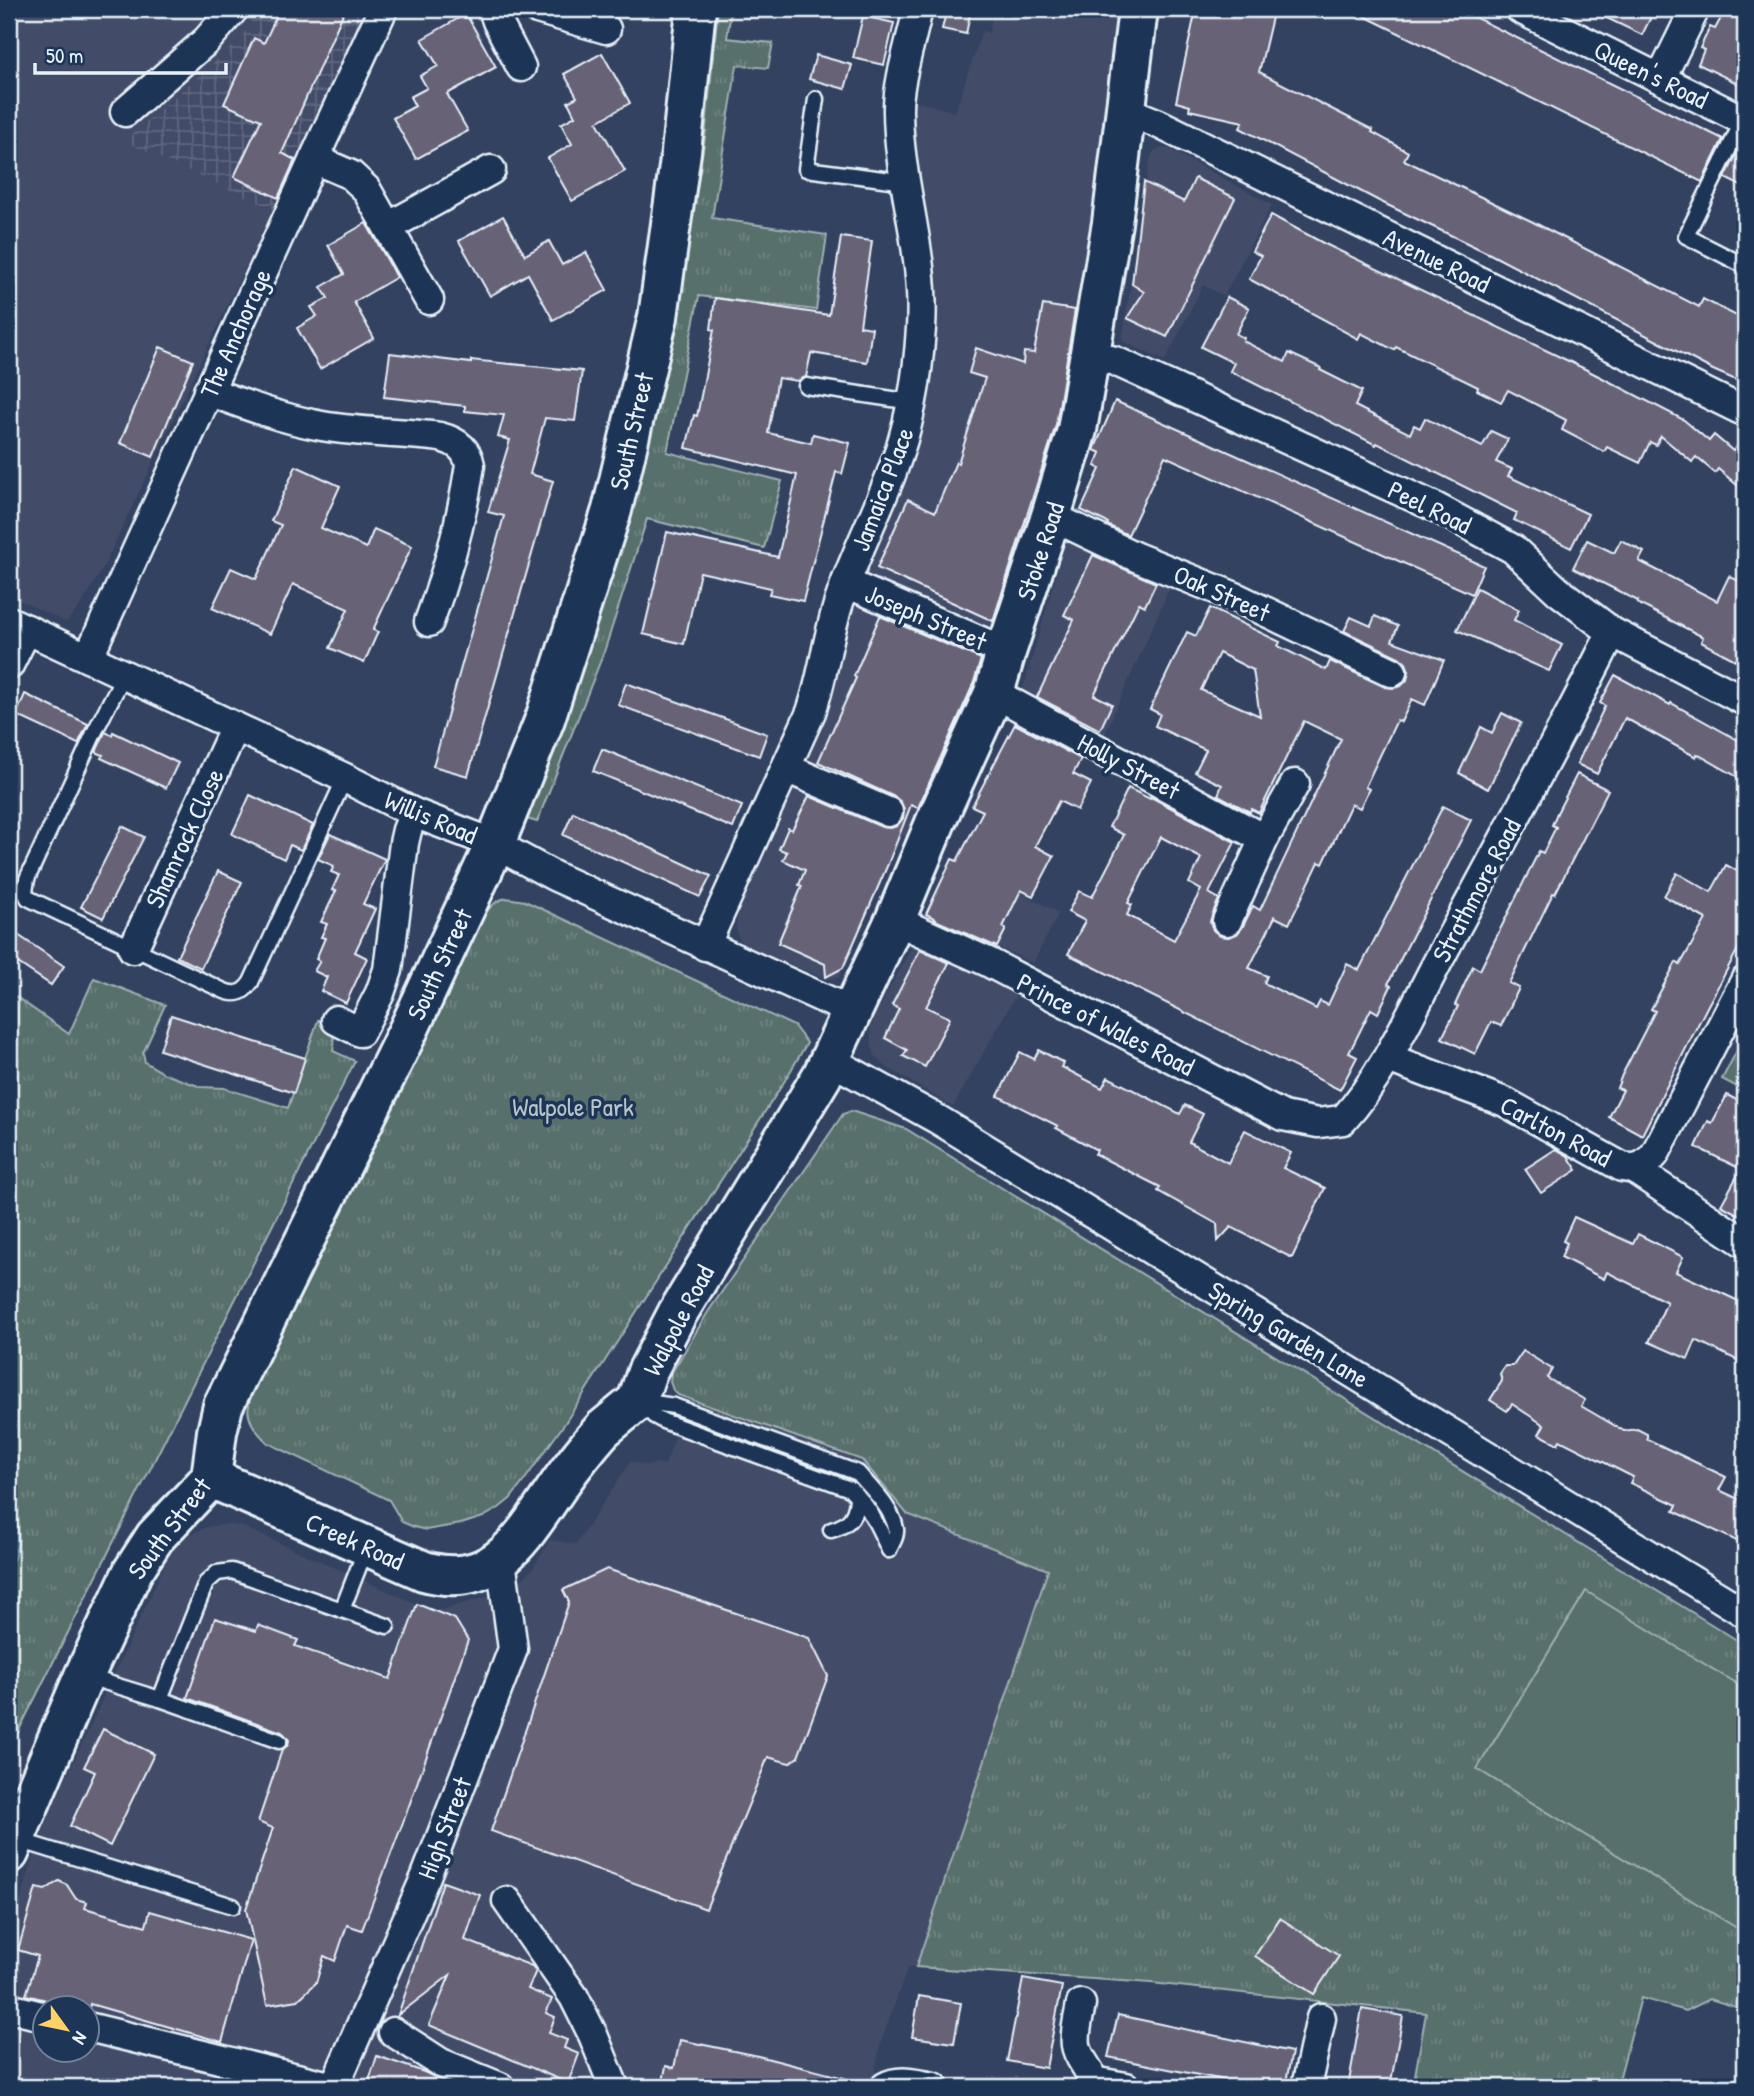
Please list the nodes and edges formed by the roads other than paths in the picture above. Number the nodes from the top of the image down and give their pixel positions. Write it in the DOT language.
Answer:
graph roads {
  1 [pos="234,9"];
  2 [pos="383,9"];
  3 [pos="494,9"];
  4 [pos="537,9"];
  5 [pos="696,9"];
  6 [pos="918,9"];
  7 [pos="1138,9"];
  8 [pos="1520,9"];
  9 [pos="1695,9"];
  10 [pos="606,29"];
  11 [pos="521,67"];
  12 [pos="1661,78"];
  13 [pos="817,99"];
  14 [pos="125,111"];
  15 [pos="1127,111"];
  16 [pos="1744,120"];
  17 [pos="314,159"];
  18 [pos="491,170"];
  19 [pos="906,182"];
  20 [pos="388,227"];
  21 [pos="1745,266"];
  22 [pos="429,300"];
  23 [pos="1091,355"];
  24 [pos="806,386"];
  25 [pos="208,391"];
  26 [pos="912,402"];
  27 [pos="1745,412"];
  28 [pos="1051,516"];
  29 [pos="846,583"];
  30 [pos="429,610"];
  31 [pos="18,625"];
  32 [pos="1612,632"];
  33 [pos="1006,652"];
  34 [pos="88,658"];
  35 [pos="9,665"];
  36 [pos="1392,672"];
  37 [pos="124,675"];
  38 [pos="994,694"];
  39 [pos="1745,701"];
  40 [pos="235,727"];
  41 [pos="786,768"];
  42 [pos="345,778"];
  43 [pos="1295,784"];
  44 [pos="888,812"];
  45 [pos="414,813"];
  46 [pos="1264,839"];
  47 [pos="495,844"];
  48 [pos="895,920"];
  49 [pos="1227,921"];
  50 [pos="705,946"];
  51 [pos="133,949"];
  52 [pos="1745,981"];
  53 [pos="853,1012"];
  54 [pos="349,1034"];
  55 [pos="1388,1058"];
  56 [pos="830,1060"];
  57 [pos="1318,1123"];
  58 [pos="1634,1169"];
  59 [pos="1745,1243"];
  60 [pos="637,1401"];
  61 [pos="211,1478"];
  62 [pos="857,1495"];
  63 [pos="831,1530"];
  64 [pos="367,1546"];
  65 [pos="501,1560"];
  66 [pos="342,1610"];
  67 [pos="1745,1613"];
  68 [pos="387,1626"];
  69 [pos="84,1676"];
  70 [pos="160,1699"];
  71 [pos="279,1741"];
  72 [pos="11,1846"];
  73 [pos="233,1906"];
  74 [pos="522,1908"];
  75 [pos="1081,2004"];
  76 [pos="9,2008"];
  77 [pos="32,2014"];
  78 [pos="1321,2018"];
  79 [pos="102,2030"];
  80 [pos="393,2032"];
  81 [pos="1092,2084"];
  82 [pos="334,2087"];
  83 [pos="500,2087"];
  84 [pos="614,2087"];
  85 [pos="885,2087"];
  86 [pos="934,2087"];
  87 [pos="1126,2087"];
  88 [pos="1306,2087"];
  1 -- 14 [label="street"];
  2 -- 17 [label="street, The Anchorage"];
  3 -- 11 [label="street"];
  4 -- 10 [label="street"];
  5 -- 47 [label="street, South Street"];
  6 -- 19 [label="street, Jamaica Place"];
  7 -- 15 [label="street, Stoke Road"];
  8 -- 12 [label="street, Queen's Road"];
  9 -- 12 [label="street"];
  12 -- 16 [label="street, Queen's Road"];
  13 -- 19 [label="lane"];
  15 -- 23 [label="street, Stoke Road"];
  15 -- 27 [label="street, Avenue Road"];
  16 -- 21 [label="lane"];
  17 -- 20 [label="street"];
  17 -- 25 [label="street, The Anchorage"];
  18 -- 20 [label="street"];
  19 -- 26 [label="street, Jamaica Place"];
  20 -- 22 [label="street"];
  23 -- 28 [label="street, Stoke Road"];
  23 -- 32 [label="street, Peel Road"];
  24 -- 26 [label="lane"];
  25 -- 30 [label="street"];
  25 -- 34 [label="street, The Anchorage"];
  26 -- 29 [label="street, Jamaica Place"];
  28 -- 33 [label="street, Stoke Road"];
  28 -- 36 [label="street, Oak Street"];
  29 -- 33 [label="street, Joseph Street"];
  29 -- 41 [label="street, Jamaica Place"];
  31 -- 34 [label="street, Willis Road"];
  31 -- 35 [label="street"];
  32 -- 39 [label="street, Peel Road"];
  32 -- 55 [label="street, Strathmore Road"];
  33 -- 38 [label="street, Stoke Road"];
  34 -- 37 [label="street, Willis Road"];
  37 -- 40 [label="street, Willis Road"];
  37 -- 51 [label="lane"];
  38 -- 46 [label="street, Holly Street"];
  38 -- 48 [label="street, Stoke Road"];
  40 -- 42 [label="street, Willis Road"];
  40 -- 51 [label="street, Shamrock Close"];
  41 -- 44 [label="street"];
  41 -- 50 [label="street, Jamaica Place"];
  42 -- 45 [label="street, Willis Road"];
  42 -- 51 [label="lane"];
  43 -- 46 [label="street"];
  45 -- 47 [label="street, Willis Road"];
  45 -- 54 [label="street"];
  46 -- 49 [label="street"];
  47 -- 50 [label="street, Willis Road"];
  47 -- 61 [label="street, South Street"];
  48 -- 53 [label="street, Stoke Road"];
  48 -- 57 [label="street, Prince of Wales Road"];
  50 -- 53 [label="street, Willis Road"];
  52 -- 58 [label="street, Carlton Road"];
  53 -- 56 [label="street, Stoke Road"];
  55 -- 57 [label="street, Strathmore Road"];
  55 -- 58 [label="street, Carlton Road"];
  56 -- 60 [label="street, Walpole Road"];
  56 -- 67 [label="street, Spring Garden Lane"];
  58 -- 59 [label="street"];
  60 -- 62 [label="lane"];
  60 -- 62 [label="lane"];
  60 -- 65 [label="street, Walpole Road"];
  61 -- 64 [label="street, Creek Road"];
  61 -- 69 [label="street, South Street"];
  62 -- 63 [label="lane"];
  64 -- 65 [label="street, Creek Road"];
  64 -- 66 [label="lane"];
  65 -- 82 [label="street, High Street"];
  66 -- 68 [label="lane"];
  66 -- 70 [label="lane"];
  69 -- 70 [label="lane"];
  69 -- 72 [label="street, South Street"];
  70 -- 71 [label="lane"];
  72 -- 73 [label="lane"];
  74 -- 84 [label="street"];
  75 -- 81 [label="street"];
  76 -- 77 [label="street"];
  78 -- 88 [label="street"];
  79 -- 82 [label="street"];
  80 -- 83 [label="street"];
  81 -- 87 [label="street"];
  85 -- 86 [label="street"];
}
